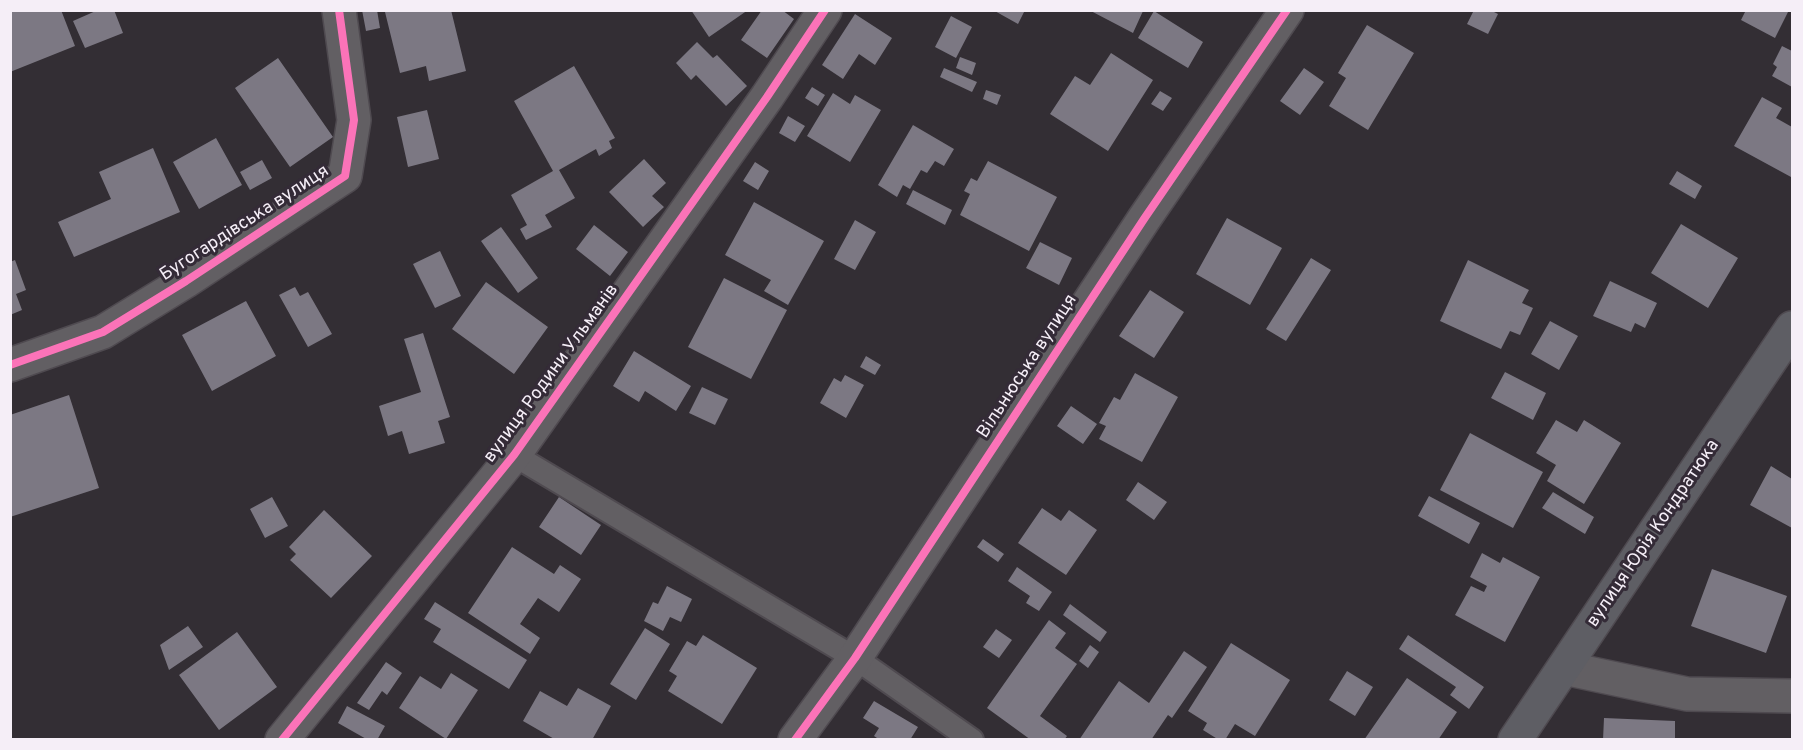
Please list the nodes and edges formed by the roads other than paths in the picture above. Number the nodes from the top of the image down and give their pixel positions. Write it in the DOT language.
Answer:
graph roads {
  1 [pos="339,10"];
  2 [pos="825,10"];
  3 [pos="1287,10"];
  4 [pos="1792,328"];
  5 [pos="10,365"];
  6 [pos="514,455"];
  7 [pos="855,658"];
  8 [pos="1564,668"];
  9 [pos="1792,696"];
  10 [pos="282,740"];
  11 [pos="795,740"];
  12 [pos="972,740"];
  13 [pos="1515,740"];
  1 -- 5 [label="street, Бугогардівська вулиця"];
  2 -- 6 [label="street, вулиця Родини Ульманів"];
  3 -- 7 [label="street, Вільнюська вулиця"];
  4 -- 8 [label="street, вулиця Юрія Кондратюка"];
  6 -- 7 [label="lane"];
  6 -- 10 [label="street, вулиця Родини Ульманів"];
  7 -- 11 [label="street, Вільнюська вулиця"];
  7 -- 12 [label="lane"];
  8 -- 9 [label="street"];
  8 -- 13 [label="street, вулиця Юрія Кондратюка"];
}
